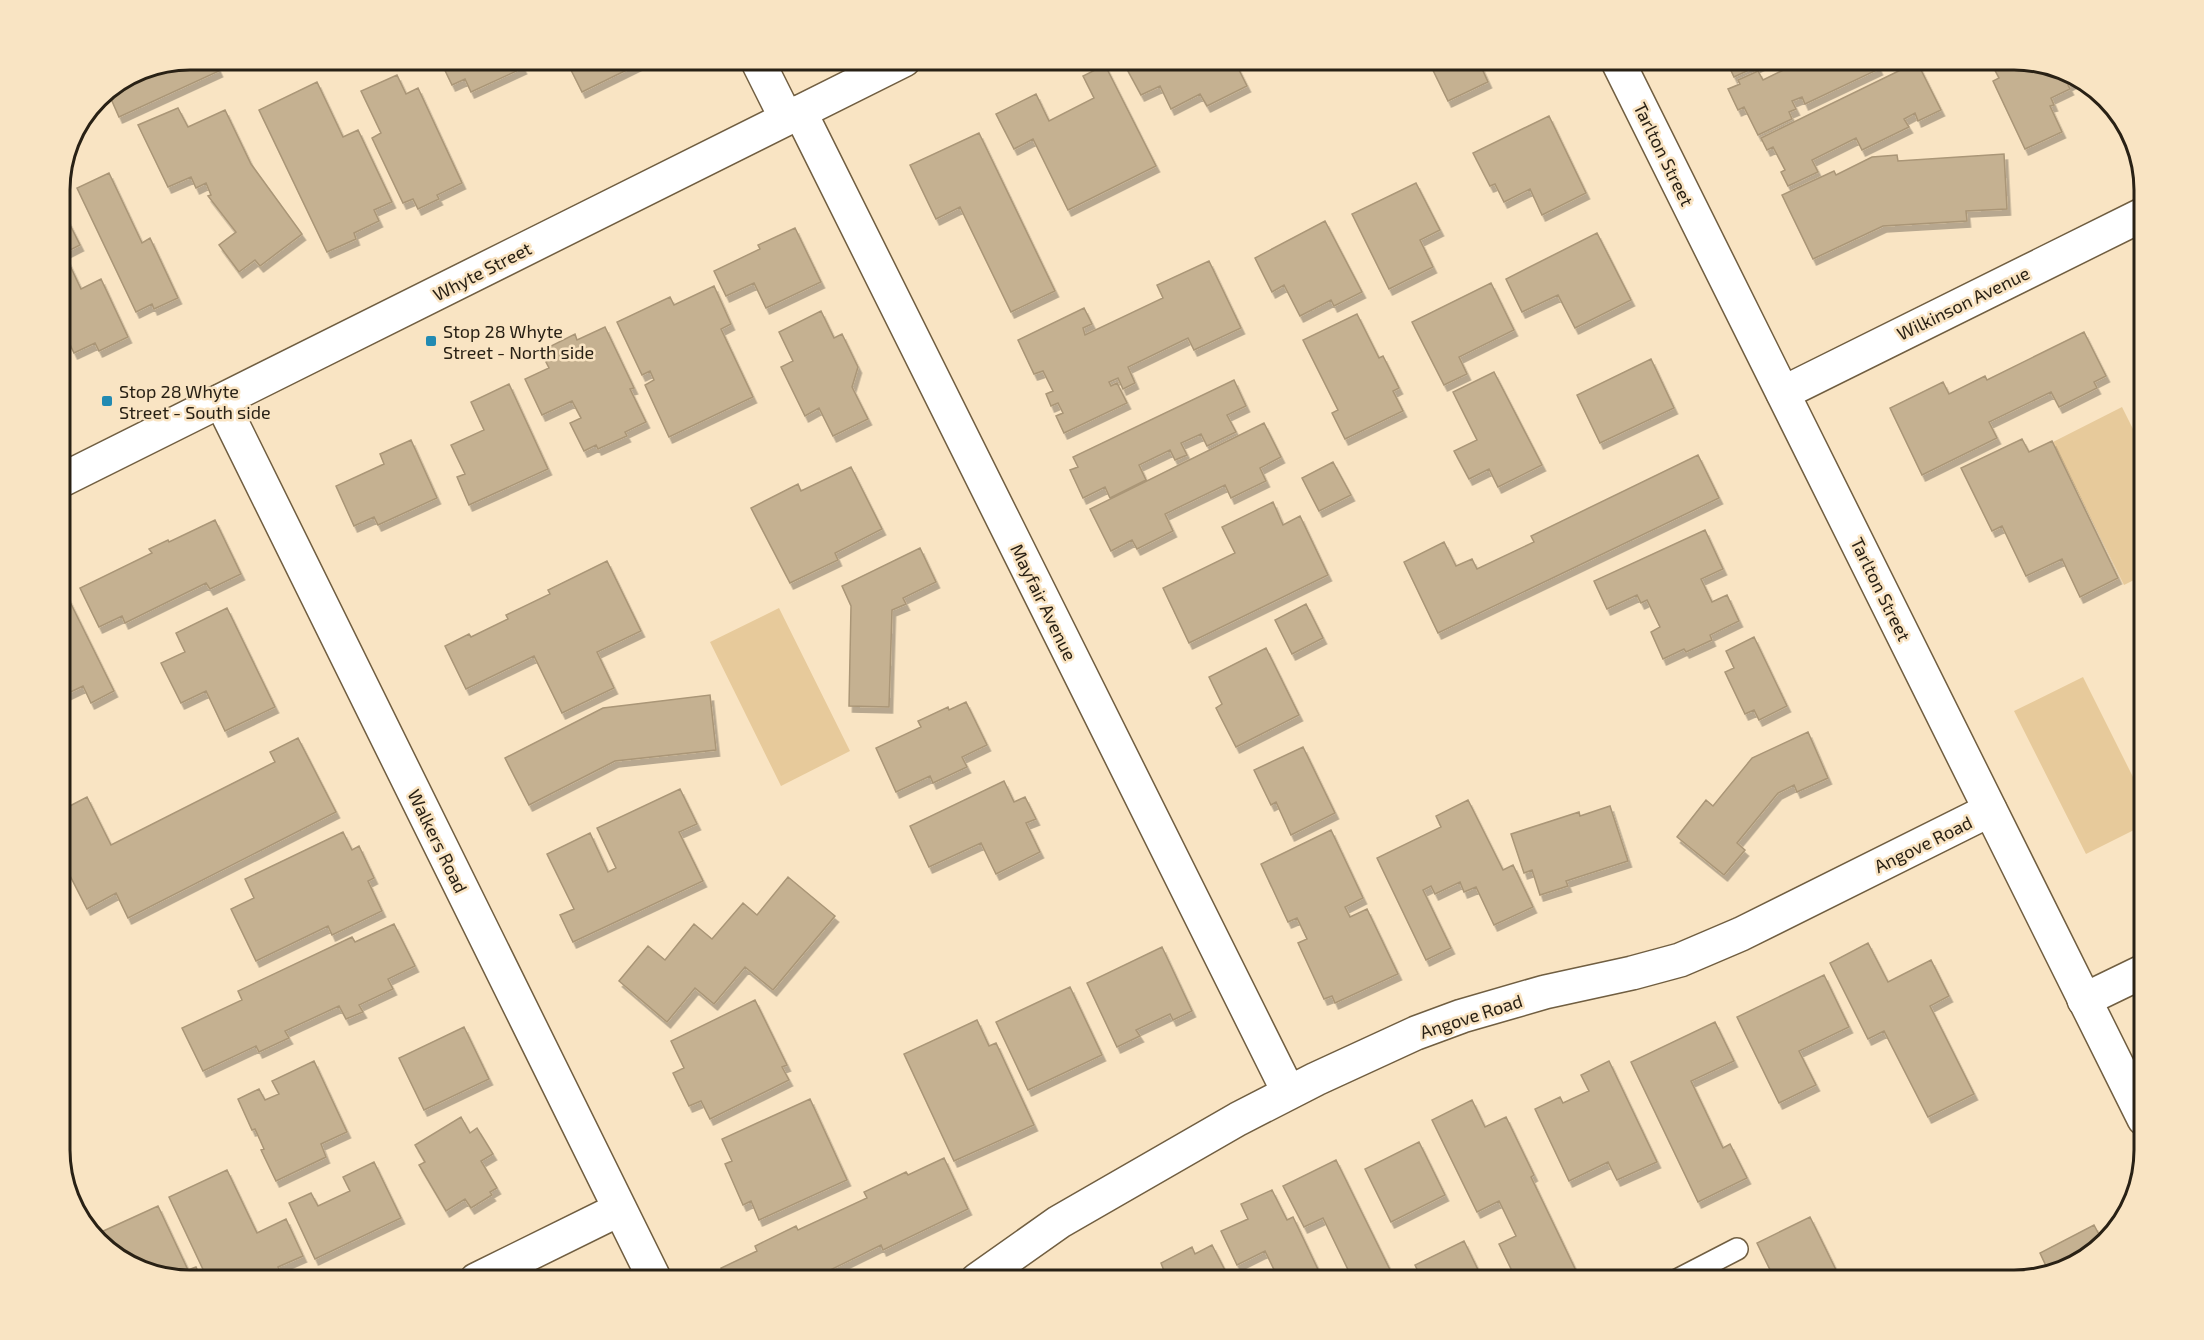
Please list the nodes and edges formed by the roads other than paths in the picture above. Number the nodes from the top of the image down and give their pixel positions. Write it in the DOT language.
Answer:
graph roads {
  1 [pos="764,70"];
  2 [pos="884,70"];
  3 [pos="1622,70"];
  4 [pos="793,115"];
  5 [pos="2133,219"];
  6 [pos="1783,393"];
  7 [pos="221,401"];
  8 [pos="71,476"];
  9 [pos="1990,810"];
  10 [pos="2134,976"];
  11 [pos="2084,1000"];
  12 [pos="1289,1093"];
  13 [pos="2134,1099"];
  14 [pos="620,1209"];
  15 [pos="1737,1250"];
  16 [pos="496,1270"];
  17 [pos="650,1270"];
  18 [pos="991,1270"];
  19 [pos="1697,1270"];
  1 -- 4 [label="street, Mayfair Avenue"];
  2 -- 4 [label="street, Whyte Street"];
  3 -- 6 [label="street, Tarlton Street"];
  4 -- 7 [label="street, Whyte Street"];
  4 -- 12 [label="street, Mayfair Avenue"];
  5 -- 6 [label="street, Wilkinson Avenue"];
  6 -- 9 [label="street, Tarlton Street"];
  7 -- 8 [label="street, Whyte Street"];
  7 -- 14 [label="street, Walkers Road"];
  9 -- 11 [label="street, Tarlton Street"];
  9 -- 12 [label="street, Angove Road"];
  10 -- 11 [label="street"];
  11 -- 13 [label="street, Tarlton Street"];
  12 -- 18 [label="street, Angove Road"];
  14 -- 16 [label="street"];
  14 -- 17 [label="street, Walkers Road"];
  15 -- 19 [label="lane"];
}
